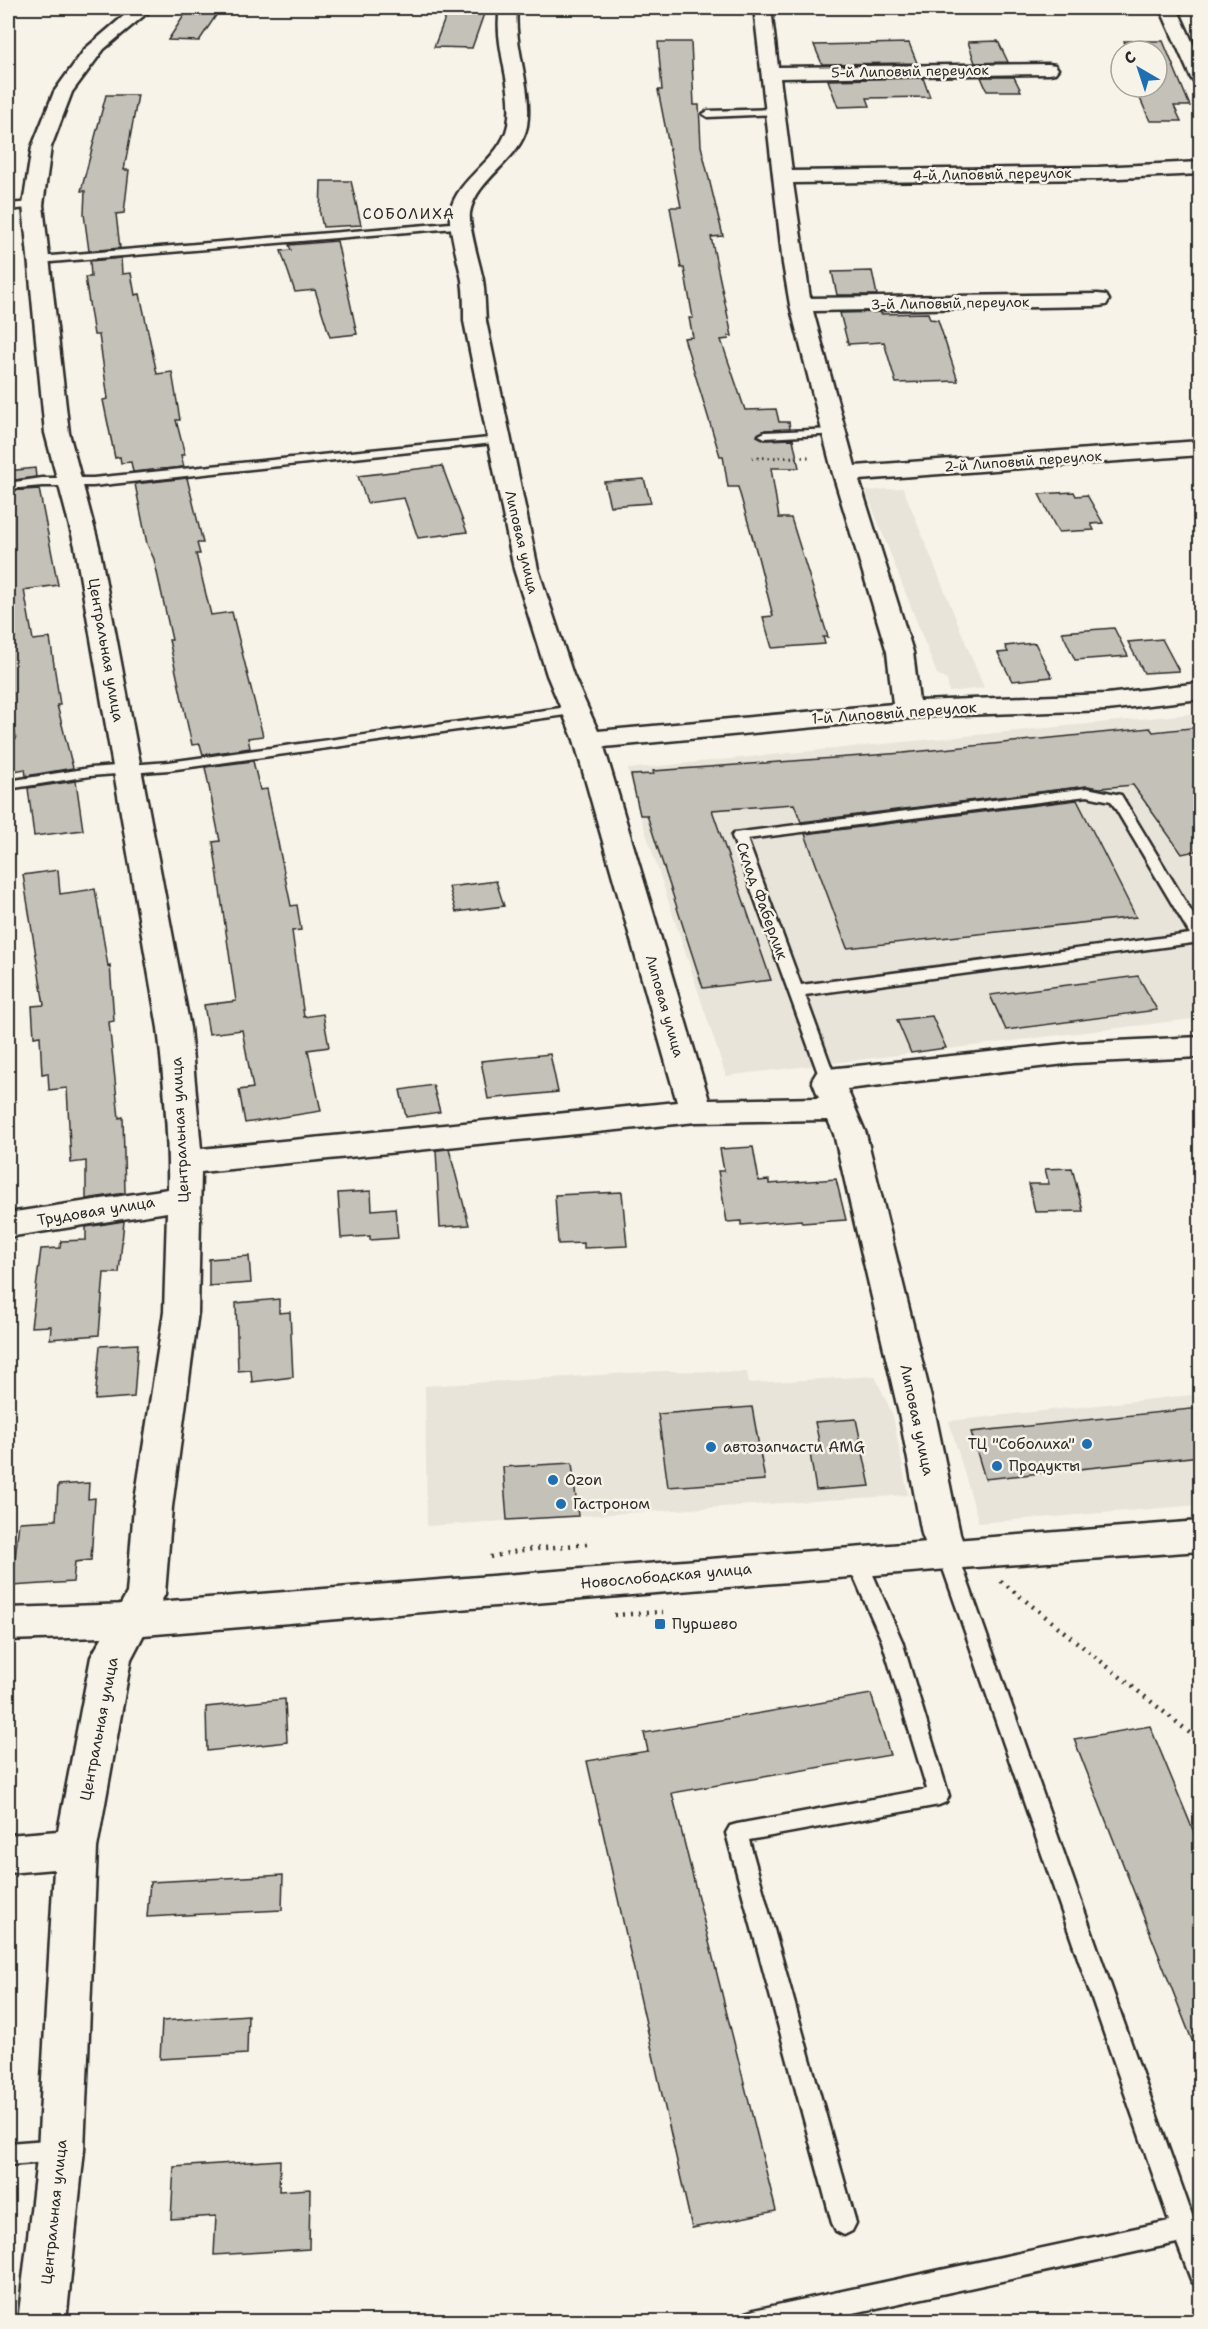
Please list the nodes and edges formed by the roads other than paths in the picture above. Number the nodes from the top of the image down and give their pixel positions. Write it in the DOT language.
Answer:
graph roads {
  1 [pos="143,8"];
  2 [pos="508,8"];
  3 [pos="762,8"];
  4 [pos="1168,8"];
  5 [pos="1049,69"];
  6 [pos="771,73"];
  7 [pos="1200,78"];
  8 [pos="776,112"];
  9 [pos="708,114"];
  10 [pos="1200,168"];
  11 [pos="783,177"];
  12 [pos="20,206"];
  13 [pos="463,225"];
  14 [pos="39,260"];
  15 [pos="1098,300"];
  16 [pos="801,305"];
  17 [pos="834,432"];
  18 [pos="765,435"];
  19 [pos="500,440"];
  20 [pos="1200,448"];
  21 [pos="842,465"];
  22 [pos="70,482"];
  23 [pos="8,486"];
  24 [pos="1200,691"];
  25 [pos="575,710"];
  26 [pos="907,710"];
  27 [pos="588,740"];
  28 [pos="127,769"];
  29 [pos="8,785"];
  30 [pos="1200,937"];
  31 [pos="795,991"];
  32 [pos="1200,1047"];
  33 [pos="834,1094"];
  34 [pos="696,1111"];
  35 [pos="185,1161"];
  36 [pos="184,1198"];
  37 [pos="8,1225"];
  38 [pos="1200,1536"];
  39 [pos="964,1552"];
  40 [pos="857,1561"];
  41 [pos="131,1620"];
  42 [pos="8,1624"];
  43 [pos="76,1848"];
  44 [pos="8,1854"];
  45 [pos="61,2150"];
  46 [pos="8,2154"];
  47 [pos="844,2223"];
  48 [pos="1185,2229"];
  49 [pos="1200,2274"];
  50 [pos="42,2322"];
  51 [pos="754,2322"];
  1 -- 12 [label="street, Центральная улица"];
  2 -- 13 [label="street, Липовая улица"];
  3 -- 6 [label="street"];
  4 -- 7 [label="street"];
  5 -- 6 [label="street, 5-й Липовый переулок"];
  6 -- 8 [label="street"];
  8 -- 9 [label="lane"];
  8 -- 11 [label="street"];
  10 -- 11 [label="street, 4-й Липовый переулок"];
  11 -- 16 [label="street"];
  12 -- 14 [label="street, Центральная улица"];
  13 -- 14 [label="lane"];
  13 -- 19 [label="street, Липовая улица"];
  14 -- 22 [label="street, Центральная улица"];
  15 -- 16 [label="street, 3-й Липовый переулок"];
  16 -- 17 [label="street"];
  17 -- 18 [label="lane"];
  17 -- 21 [label="street"];
  19 -- 22 [label="lane"];
  19 -- 25 [label="street, Липовая улица"];
  20 -- 21 [label="street, 2-й Липовый переулок"];
  21 -- 26 [label="street"];
  22 -- 23 [label="lane"];
  22 -- 28 [label="street, Центральная улица"];
  24 -- 26 [label="street, 1-й Липовый переулок"];
  25 -- 27 [label="street, Липовая улица"];
  25 -- 28 [label="lane"];
  26 -- 27 [label="street, 1-й Липовый переулок"];
  27 -- 34 [label="street, Липовая улица"];
  28 -- 29 [label="lane"];
  28 -- 35 [label="street, Центральная улица"];
  30 -- 31 [label="lane, Склад Фаберлик"];
  30 -- 31 [label="lane, Склад Фаберлик"];
  31 -- 33 [label="lane"];
  32 -- 33 [label="street"];
  33 -- 34 [label="street"];
  33 -- 39 [label="street, Липовая улица"];
  34 -- 35 [label="street"];
  35 -- 36 [label="street, Центральная улица"];
  36 -- 37 [label="street, Трудовая улица"];
  36 -- 41 [label="street, Центральная улица"];
  38 -- 39 [label="street, Новослободская улица"];
  39 -- 40 [label="street, Новослободская улица"];
  39 -- 48 [label="lane"];
  40 -- 41 [label="street, Новослободская улица"];
  40 -- 47 [label="lane"];
  41 -- 42 [label="street, Новослободская улица"];
  41 -- 43 [label="street, Центральная улица"];
  43 -- 44 [label="street"];
  43 -- 45 [label="street, Центральная улица"];
  45 -- 46 [label="lane"];
  45 -- 50 [label="street, Центральная улица"];
  48 -- 49 [label="lane"];
  48 -- 51 [label="lane"];
}
